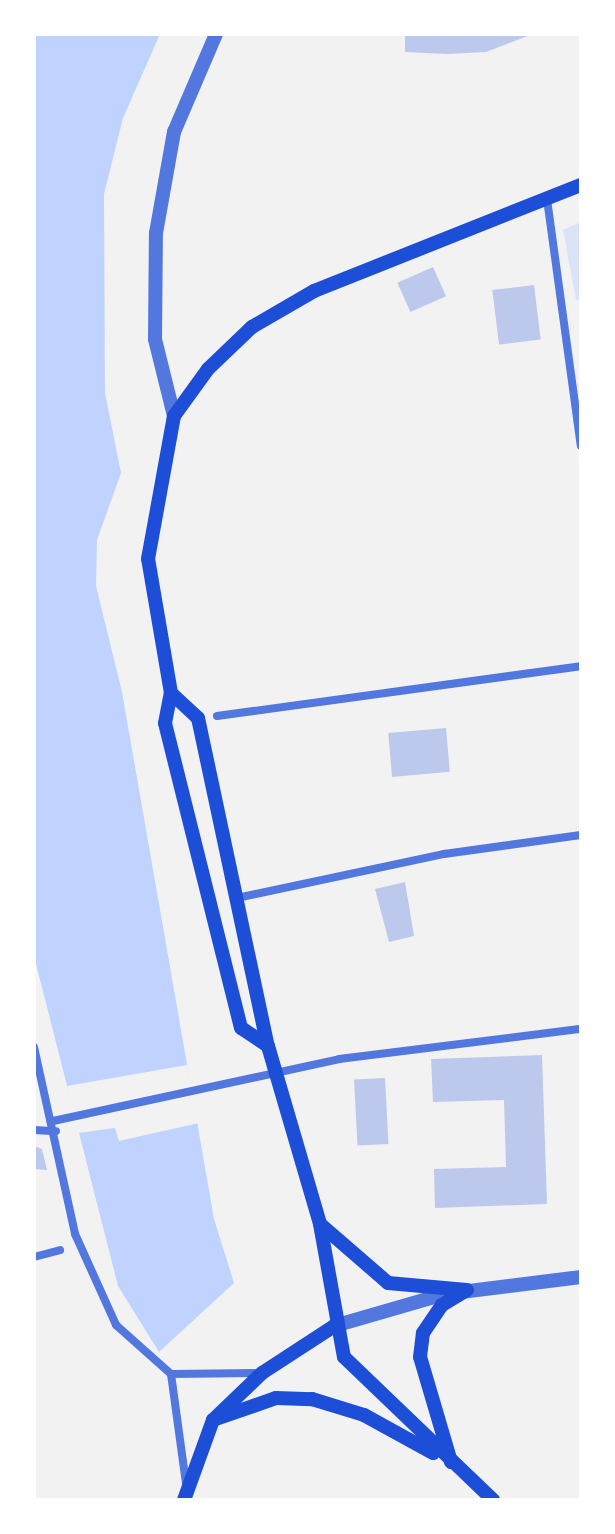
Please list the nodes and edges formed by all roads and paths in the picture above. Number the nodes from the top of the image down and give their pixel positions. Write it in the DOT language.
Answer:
graph roads {
  1 [pos="216,34"];
  2 [pos="581,185"];
  3 [pos="547,199"];
  4 [pos="174,416"];
  5 [pos="581,446"];
  6 [pos="581,666"];
  7 [pos="171,693"];
  8 [pos="217,716"];
  9 [pos="581,835"];
  10 [pos="237,898"];
  11 [pos="581,1029"];
  12 [pos="268,1046"];
  13 [pos="34,1047"];
  14 [pos="275,1073"];
  15 [pos="53,1121"];
  16 [pos="34,1130"];
  17 [pos="56,1131"];
  18 [pos="320,1224"];
  19 [pos="60,1250"];
  20 [pos="34,1257"];
  21 [pos="581,1277"];
  22 [pos="467,1290"];
  23 [pos="334,1326"];
  24 [pos="262,1373"];
  25 [pos="171,1374"];
  26 [pos="213,1420"];
  27 [pos="451,1463"];
  28 [pos="185,1496"];
  29 [pos="493,1500"];
  1 -- 4 [label="street"];
  2 -- 3 [label="main road"];
  3 -- 4 [label="main road"];
  3 -- 5 [label="street"];
  4 -- 7 [label="main road"];
  6 -- 8 [label="street"];
  7 -- 10 [label="main road"];
  7 -- 12 [label="main road"];
  9 -- 10 [label="street"];
  10 -- 12 [label="main road"];
  11 -- 14 [label="street"];
  12 -- 14 [label="main road"];
  13 -- 15 [label="street"];
  14 -- 15 [label="street"];
  14 -- 18 [label="main road"];
  15 -- 17 [label="street"];
  16 -- 17 [label="street"];
  17 -- 25 [label="street"];
  18 -- 22 [label="main road"];
  18 -- 23 [label="main road"];
  19 -- 20 [label="street"];
  21 -- 22 [label="street"];
  22 -- 23 [label="street"];
  22 -- 27 [label="main road"];
  23 -- 24 [label="main road"];
  23 -- 27 [label="main road"];
  24 -- 25 [label="street"];
  24 -- 26 [label="main road"];
  25 -- 28 [label="street"];
  26 -- 27 [label="main road"];
  26 -- 28 [label="main road"];
  27 -- 29 [label="main road"];
}
